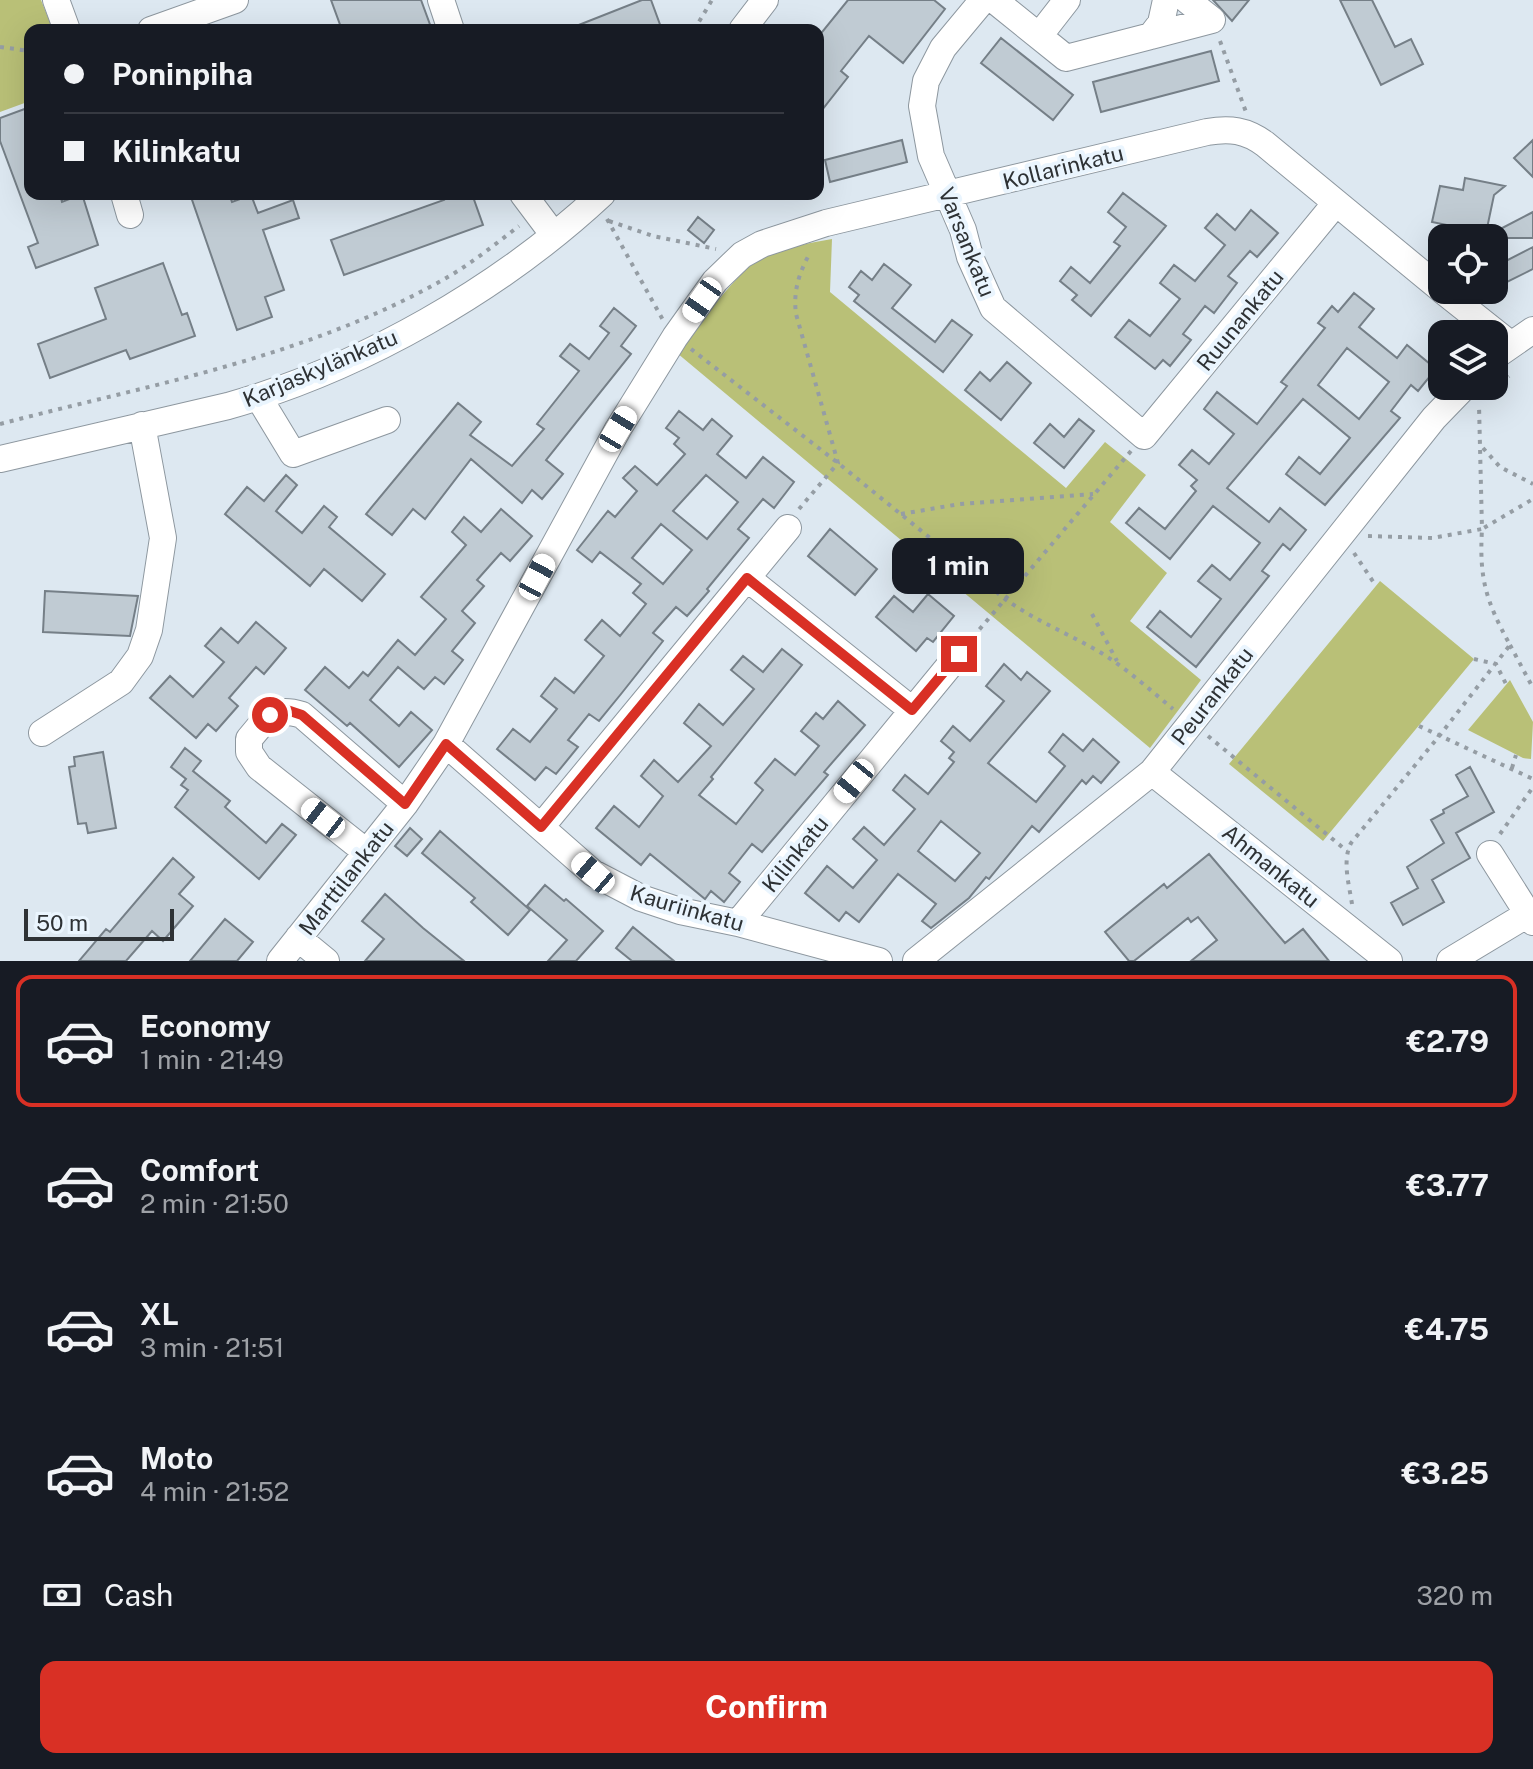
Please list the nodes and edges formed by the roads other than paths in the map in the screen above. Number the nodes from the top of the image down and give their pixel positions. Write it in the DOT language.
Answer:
graph roads {
  1 [pos="56,0"];
  2 [pos="235,0"];
  3 [pos="441,0"];
  4 [pos="765,0"];
  5 [pos="983,0"];
  6 [pos="994,0"];
  7 [pos="1067,0"];
  8 [pos="1166,0"];
  9 [pos="1187,0"];
  10 [pos="65,24"];
  11 [pos="168,24"];
  12 [pos="449,24"];
  13 [pos="747,24"];
  14 [pos="1039,36"];
  15 [pos="1151,36"];
  16 [pos="949,195"];
  17 [pos="529,203"];
  18 [pos="1335,204"];
  19 [pos="601,206"];
  20 [pos="553,234"];
  21 [pos="1428,279"];
  22 [pos="1455,304"];
  23 [pos="1471,320"];
  24 [pos="1533,330"];
  25 [pos="675,337"];
  26 [pos="1508,355"];
  27 [pos="259,398"];
  28 [pos="1451,400"];
  29 [pos="387,420"];
  30 [pos="142,425"];
  31 [pos="1144,436"];
  32 [pos="0,459"];
  33 [pos="788,528"];
  34 [pos="747,578"];
  35 [pos="959,654"];
  36 [pos="912,710"];
  37 [pos="42,733"];
  38 [pos="446,744"];
  39 [pos="1152,772"];
  40 [pos="405,804"];
  41 [pos="541,827"];
  42 [pos="365,851"];
  43 [pos="1490,854"];
  44 [pos="1531,918"];
  45 [pos="738,923"];
  46 [pos="298,938"];
  47 [pos="280,961"];
  48 [pos="326,961"];
  49 [pos="879,961"];
  50 [pos="916,961"];
  51 [pos="1389,961"];
  52 [pos="1450,961"];
  1 -- 10 [label="street"];
  2 -- 11 [label="street"];
  3 -- 12 [label="street"];
  4 -- 13 [label="street"];
  5 -- 16 [label="street, Varsankatu"];
  6 -- 14 [label="street"];
  7 -- 14 [label="street"];
  8 -- 15 [label="street"];
  9 -- 15 [label="street"];
  14 -- 15 [label="street"];
  16 -- 18 [label="street, Kollarinkatu"];
  16 -- 25 [label="street, Kollarinkatu"];
  16 -- 31 [label="street, Varsankatu"];
  17 -- 20 [label="street"];
  18 -- 21 [label="street"];
  18 -- 31 [label="street, Ruunankatu"];
  19 -- 20 [label="street, Karjaskylänkatu"];
  20 -- 27 [label="street, Karjaskylänkatu"];
  22 -- 23 [label="street"];
  24 -- 26 [label="street"];
  25 -- 38 [label="street, Marttilankatu"];
  27 -- 29 [label="street"];
  27 -- 30 [label="street, Karjaskylänkatu"];
  28 -- 39 [label="street, Peurankatu"];
  30 -- 32 [label="street, Karjaskylänkatu"];
  30 -- 37 [label="street"];
  33 -- 34 [label="street"];
  34 -- 36 [label="street"];
  34 -- 41 [label="street"];
  35 -- 36 [label="street, Kilinkatu"];
  36 -- 45 [label="street, Kilinkatu"];
  38 -- 40 [label="street, Marttilankatu"];
  38 -- 41 [label="street, Kauriinkatu"];
  39 -- 50 [label="street, Peurankatu"];
  39 -- 51 [label="street, Ahmankatu"];
  40 -- 42 [label="street, Marttilankatu"];
  40 -- 42 [label="street"];
  41 -- 45 [label="street, Kauriinkatu"];
  42 -- 46 [label="street, Marttilankatu"];
  43 -- 44 [label="street"];
  44 -- 52 [label="street"];
  45 -- 49 [label="street, Kauriinkatu"];
  46 -- 47 [label="street, Marttilankatu"];
  46 -- 48 [label="street"];
}
